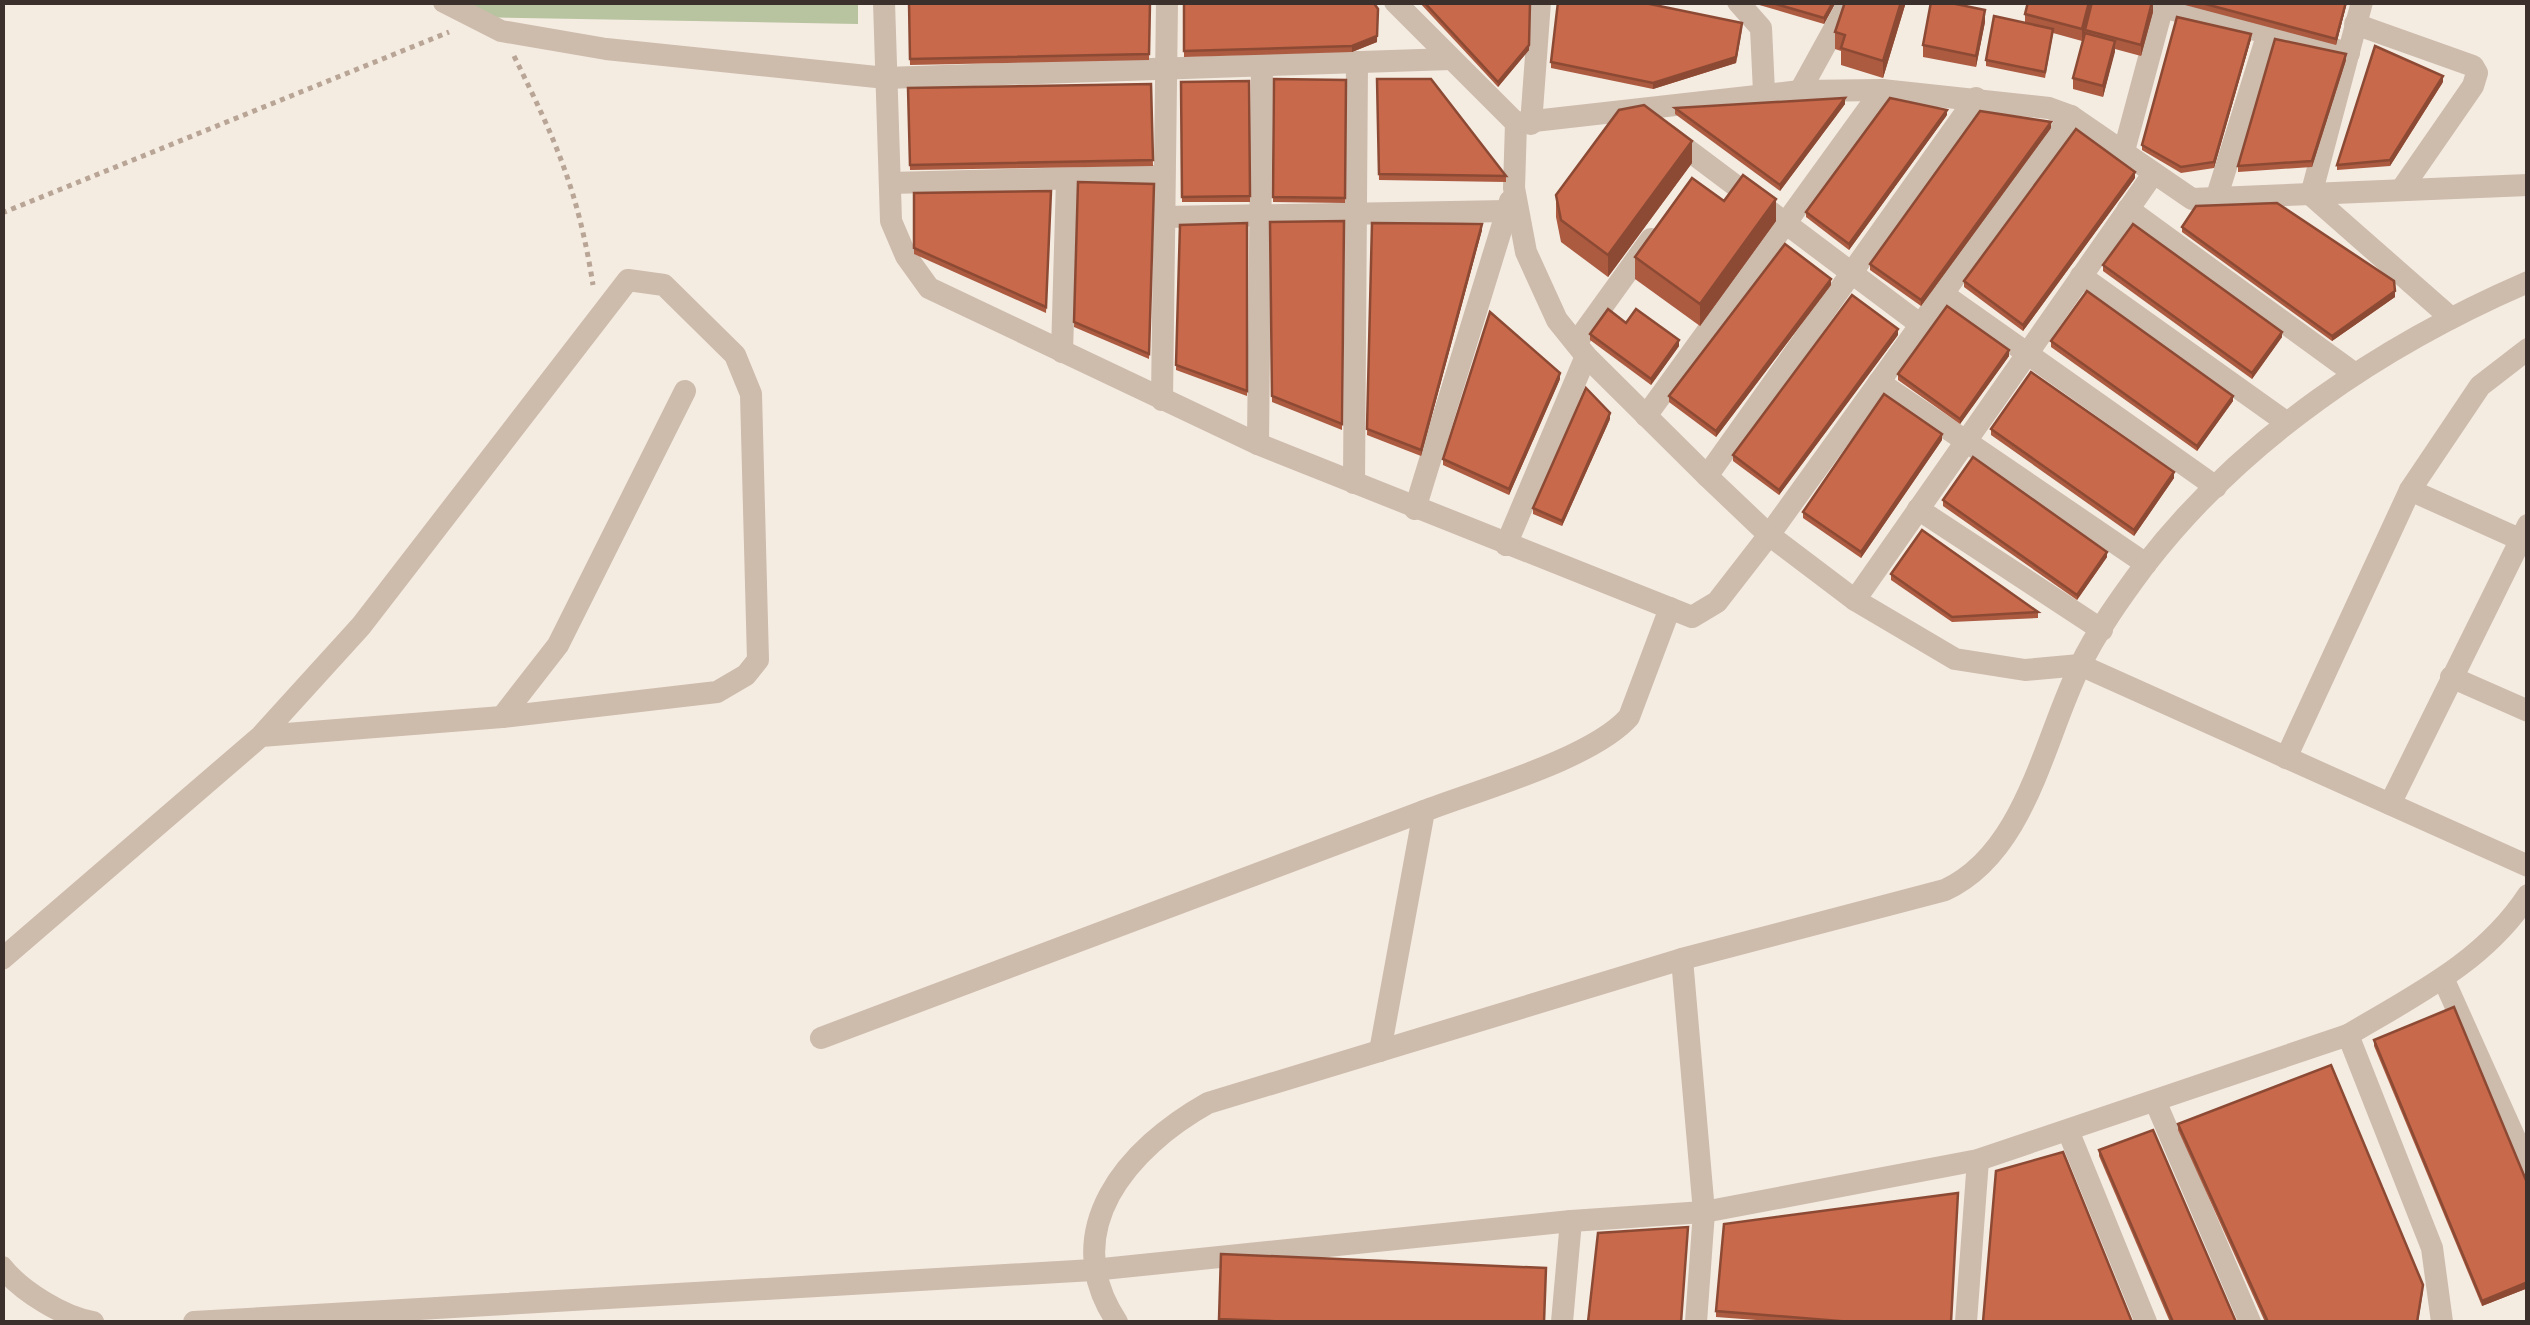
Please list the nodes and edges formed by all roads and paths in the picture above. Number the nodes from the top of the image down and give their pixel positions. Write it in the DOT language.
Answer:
graph roads {
  1 [pos="444,2"];
  2 [pos="884,2"];
  3 [pos="1167,2"];
  4 [pos="1395,2"];
  5 [pos="1540,2"];
  6 [pos="1738,2"];
  7 [pos="1849,2"];
  8 [pos="2156,4"];
  9 [pos="2358,14"];
  10 [pos="479,20"];
  11 [pos="501,32"];
  12 [pos="2267,36"];
  13 [pos="2349,54"];
  14 [pos="1452,60"];
  15 [pos="1356,62"];
  16 [pos="1262,66"];
  17 [pos="1166,69"];
  18 [pos="886,78"];
  19 [pos="1800,90"];
  20 [pos="1882,90"];
  21 [pos="1764,92"];
  22 [pos="1976,98"];
  23 [pos="1631,108"];
  24 [pos="2071,116"];
  25 [pos="1523,124"];
  26 [pos="2124,150"];
  27 [pos="2153,174"];
  28 [pos="1164,176"];
  29 [pos="1067,179"];
  30 [pos="890,183"];
  31 [pos="2528,186"];
  32 [pos="1514,188"];
  33 [pos="2402,190"];
  34 [pos="2217,196"];
  35 [pos="2311,196"];
  36 [pos="2128,209"];
  37 [pos="1507,211"];
  38 [pos="2,213"];
  39 [pos="1356,213"];
  40 [pos="1261,215"];
  41 [pos="1164,217"];
  42 [pos="1662,223"];
  43 [pos="1785,223"];
  44 [pos="1851,272"];
  45 [pos="2081,276"];
  46 [pos="2528,282"];
  47 [pos="1943,294"];
  48 [pos="599,318"];
  49 [pos="2451,318"];
  50 [pos="1921,325"];
  51 [pos="2528,348"];
  52 [pos="1581,350"];
  53 [pos="1062,352"];
  54 [pos="2027,354"];
  55 [pos="2356,374"];
  56 [pos="1879,382"];
  57 [pos="685,391"];
  58 [pos="1162,400"];
  59 [pos="1646,416"];
  60 [pos="2286,422"];
  61 [pos="1966,441"];
  62 [pos="1258,444"];
  63 [pos="1707,476"];
  64 [pos="1354,483"];
  65 [pos="2216,487"];
  66 [pos="2410,490"];
  67 [pos="1415,509"];
  68 [pos="1918,509"];
  69 [pos="1768,535"];
  70 [pos="2525,536"];
  71 [pos="1506,545"];
  72 [pos="2146,564"];
  73 [pos="1854,600"];
  74 [pos="1670,608"];
  75 [pos="2102,630"];
  76 [pos="2080,666"];
  77 [pos="2451,677"];
  78 [pos="2528,711"];
  79 [pos="502,716"];
  80 [pos="260,736"];
  81 [pos="2286,758"];
  82 [pos="2390,804"];
  83 [pos="1424,811"];
  84 [pos="2528,866"];
  85 [pos="2528,895"];
  86 [pos="2,959"];
  87 [pos="1682,959"];
  88 [pos="2444,978"];
  89 [pos="2348,1035"];
  90 [pos="821,1038"];
  91 [pos="1380,1050"];
  92 [pos="2156,1103"];
  93 [pos="2069,1132"];
  94 [pos="1978,1160"];
  95 [pos="2528,1167"];
  96 [pos="1704,1212"];
  97 [pos="1571,1221"];
  98 [pos="2,1268"];
  99 [pos="1093,1270"];
  100 [pos="93,1322"];
  101 [pos="194,1322"];
  102 [pos="1117,1322"];
  103 [pos="1562,1322"];
  104 [pos="1696,1322"];
  105 [pos="1966,1322"];
  106 [pos="2146,1322"];
  107 [pos="2250,1322"];
  108 [pos="2442,1322"];
  1 -- 10 [label="street"];
  2 -- 18 [label="street"];
  3 -- 17 [label="street"];
  4 -- 14 [label="street"];
  5 -- 25 [label="street"];
  6 -- 21 [label="street"];
  7 -- 19 [label="street"];
  8 -- 12 [label="street"];
  8 -- 26 [label="street"];
  9 -- 13 [label="street"];
  9 -- 33 [label="street"];
  10 -- 11 [label="street"];
  10 -- 38 [label="path"];
  11 -- 18 [label="street"];
  11 -- 48 [label="path"];
  12 -- 13 [label="street"];
  12 -- 34 [label="street"];
  13 -- 35 [label="street"];
  14 -- 15 [label="street"];
  14 -- 25 [label="street"];
  15 -- 16 [label="street"];
  15 -- 39 [label="street"];
  16 -- 17 [label="street"];
  16 -- 40 [label="street"];
  17 -- 18 [label="street"];
  17 -- 28 [label="street"];
  18 -- 30 [label="street"];
  19 -- 20 [label="street"];
  19 -- 21 [label="street"];
  20 -- 22 [label="street"];
  20 -- 43 [label="street"];
  21 -- 23 [label="street"];
  22 -- 24 [label="street"];
  22 -- 44 [label="street"];
  23 -- 25 [label="street"];
  23 -- 43 [label="street"];
  24 -- 26 [label="street"];
  24 -- 47 [label="street"];
  25 -- 32 [label="street"];
  26 -- 27 [label="street"];
  27 -- 34 [label="street"];
  27 -- 36 [label="street"];
  28 -- 29 [label="street"];
  28 -- 41 [label="street"];
  29 -- 30 [label="street"];
  29 -- 53 [label="street"];
  30 -- 53 [label="street"];
  31 -- 33 [label="street"];
  32 -- 37 [label="street"];
  32 -- 52 [label="street"];
  33 -- 35 [label="street"];
  34 -- 35 [label="street"];
  35 -- 49 [label="street"];
  36 -- 45 [label="street"];
  36 -- 55 [label="street"];
  37 -- 39 [label="street"];
  37 -- 67 [label="street"];
  39 -- 40 [label="street"];
  39 -- 64 [label="street"];
  40 -- 41 [label="street"];
  40 -- 62 [label="street"];
  41 -- 58 [label="street"];
  42 -- 52 [label="street"];
  43 -- 44 [label="street"];
  43 -- 59 [label="street"];
  44 -- 50 [label="street"];
  44 -- 63 [label="street"];
  45 -- 54 [label="street"];
  45 -- 60 [label="street"];
  46 -- 49 [label="street"];
  47 -- 50 [label="street"];
  47 -- 54 [label="street"];
  48 -- 79 [label="street"];
  48 -- 80 [label="street"];
  49 -- 55 [label="street"];
  50 -- 56 [label="street"];
  51 -- 66 [label="street"];
  52 -- 59 [label="street"];
  52 -- 71 [label="street"];
  53 -- 58 [label="street"];
  54 -- 61 [label="street"];
  54 -- 65 [label="street"];
  55 -- 60 [label="street"];
  56 -- 61 [label="street"];
  56 -- 69 [label="street"];
  57 -- 79 [label="street"];
  58 -- 62 [label="street"];
  59 -- 63 [label="street"];
  60 -- 65 [label="street"];
  61 -- 68 [label="street"];
  61 -- 72 [label="street"];
  62 -- 64 [label="street"];
  63 -- 69 [label="street"];
  64 -- 67 [label="street"];
  65 -- 72 [label="street"];
  66 -- 70 [label="street"];
  66 -- 81 [label="street"];
  67 -- 71 [label="street"];
  68 -- 73 [label="street"];
  68 -- 75 [label="street"];
  69 -- 73 [label="street"];
  69 -- 74 [label="street"];
  70 -- 77 [label="street"];
  71 -- 74 [label="street"];
  72 -- 75 [label="street"];
  73 -- 76 [label="street"];
  74 -- 83 [label="street"];
  75 -- 76 [label="street"];
  76 -- 81 [label="street"];
  76 -- 87 [label="street"];
  77 -- 78 [label="street"];
  77 -- 82 [label="street"];
  79 -- 80 [label="street"];
  80 -- 86 [label="street"];
  81 -- 82 [label="street"];
  82 -- 84 [label="street"];
  83 -- 90 [label="street"];
  83 -- 91 [label="street"];
  85 -- 88 [label="street"];
  87 -- 91 [label="street"];
  87 -- 96 [label="street"];
  88 -- 89 [label="street"];
  88 -- 95 [label="street"];
  89 -- 92 [label="street"];
  89 -- 108 [label="street"];
  91 -- 99 [label="street"];
  92 -- 93 [label="street"];
  92 -- 107 [label="street"];
  93 -- 94 [label="street"];
  93 -- 106 [label="street"];
  94 -- 96 [label="street"];
  94 -- 105 [label="street"];
  96 -- 97 [label="street"];
  96 -- 104 [label="street"];
  97 -- 99 [label="street"];
  97 -- 103 [label="street"];
  98 -- 100 [label="street"];
  99 -- 101 [label="street"];
  99 -- 102 [label="street"];
}
